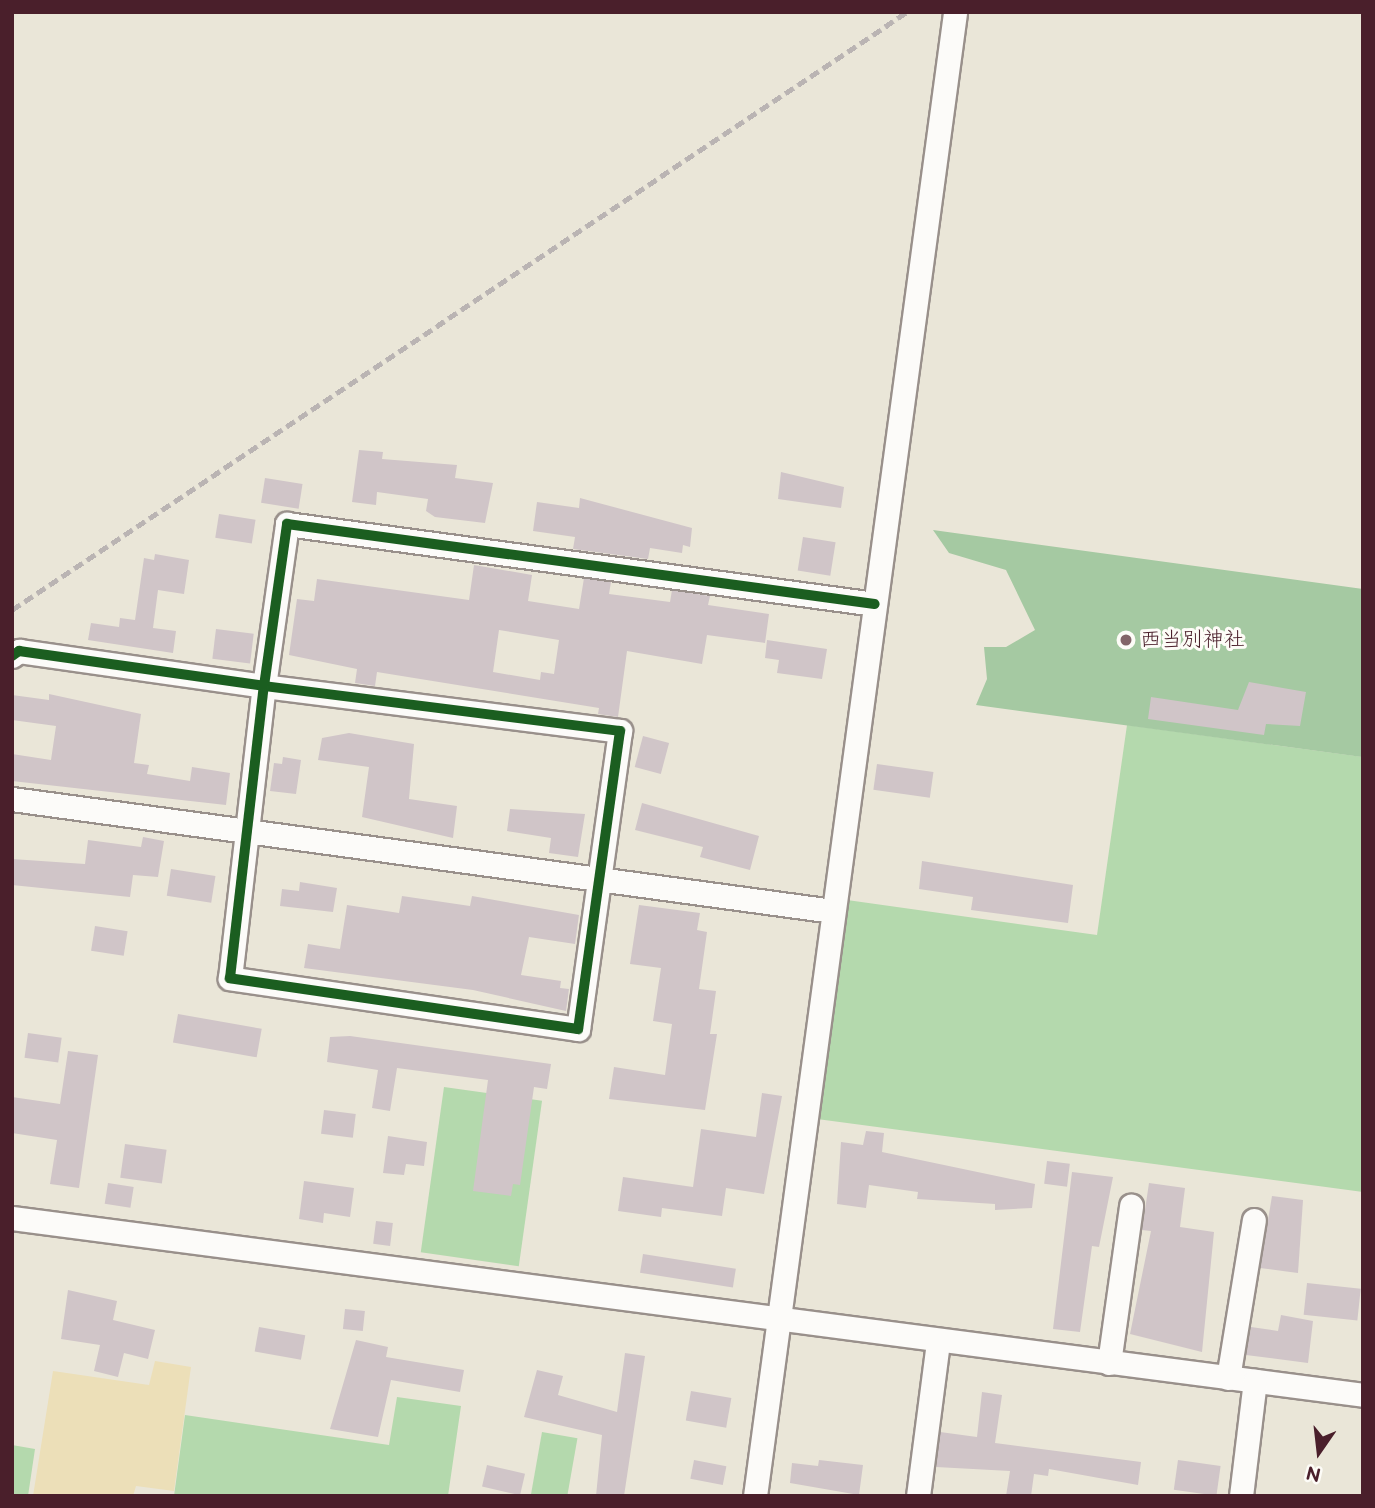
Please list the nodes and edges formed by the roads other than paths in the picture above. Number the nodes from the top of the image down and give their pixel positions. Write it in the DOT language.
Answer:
graph roads {
  1 [pos="955,12"];
  2 [pos="875,604"];
  3 [pos="12,656"];
  4 [pos="264,686"];
  5 [pos="12,799"];
  6 [pos="249,831"];
  7 [pos="599,877"];
  8 [pos="832,911"];
  9 [pos="1131,1206"];
  10 [pos="12,1219"];
  11 [pos="1254,1220"];
  12 [pos="777,1321"];
  13 [pos="937,1340"];
  14 [pos="1109,1363"];
  15 [pos="1228,1378"];
  16 [pos="1255,1381"];
  17 [pos="1363,1395"];
  18 [pos="755,1496"];
  19 [pos="918,1496"];
  20 [pos="1241,1496"];
  1 -- 2 [label="street"];
  2 -- 4 [label="street"];
  2 -- 8 [label="street"];
  3 -- 4 [label="street"];
  4 -- 6 [label="street"];
  4 -- 7 [label="street"];
  5 -- 6 [label="street"];
  6 -- 7 [label="street"];
  6 -- 7 [label="street"];
  7 -- 8 [label="street"];
  8 -- 12 [label="street"];
  9 -- 14 [label="street"];
  10 -- 12 [label="street"];
  11 -- 15 [label="street"];
  12 -- 13 [label="street"];
  12 -- 18 [label="street"];
  13 -- 14 [label="street"];
  13 -- 19 [label="street"];
  14 -- 15 [label="street"];
  15 -- 16 [label="street"];
  16 -- 17 [label="street"];
  16 -- 20 [label="street"];
}
